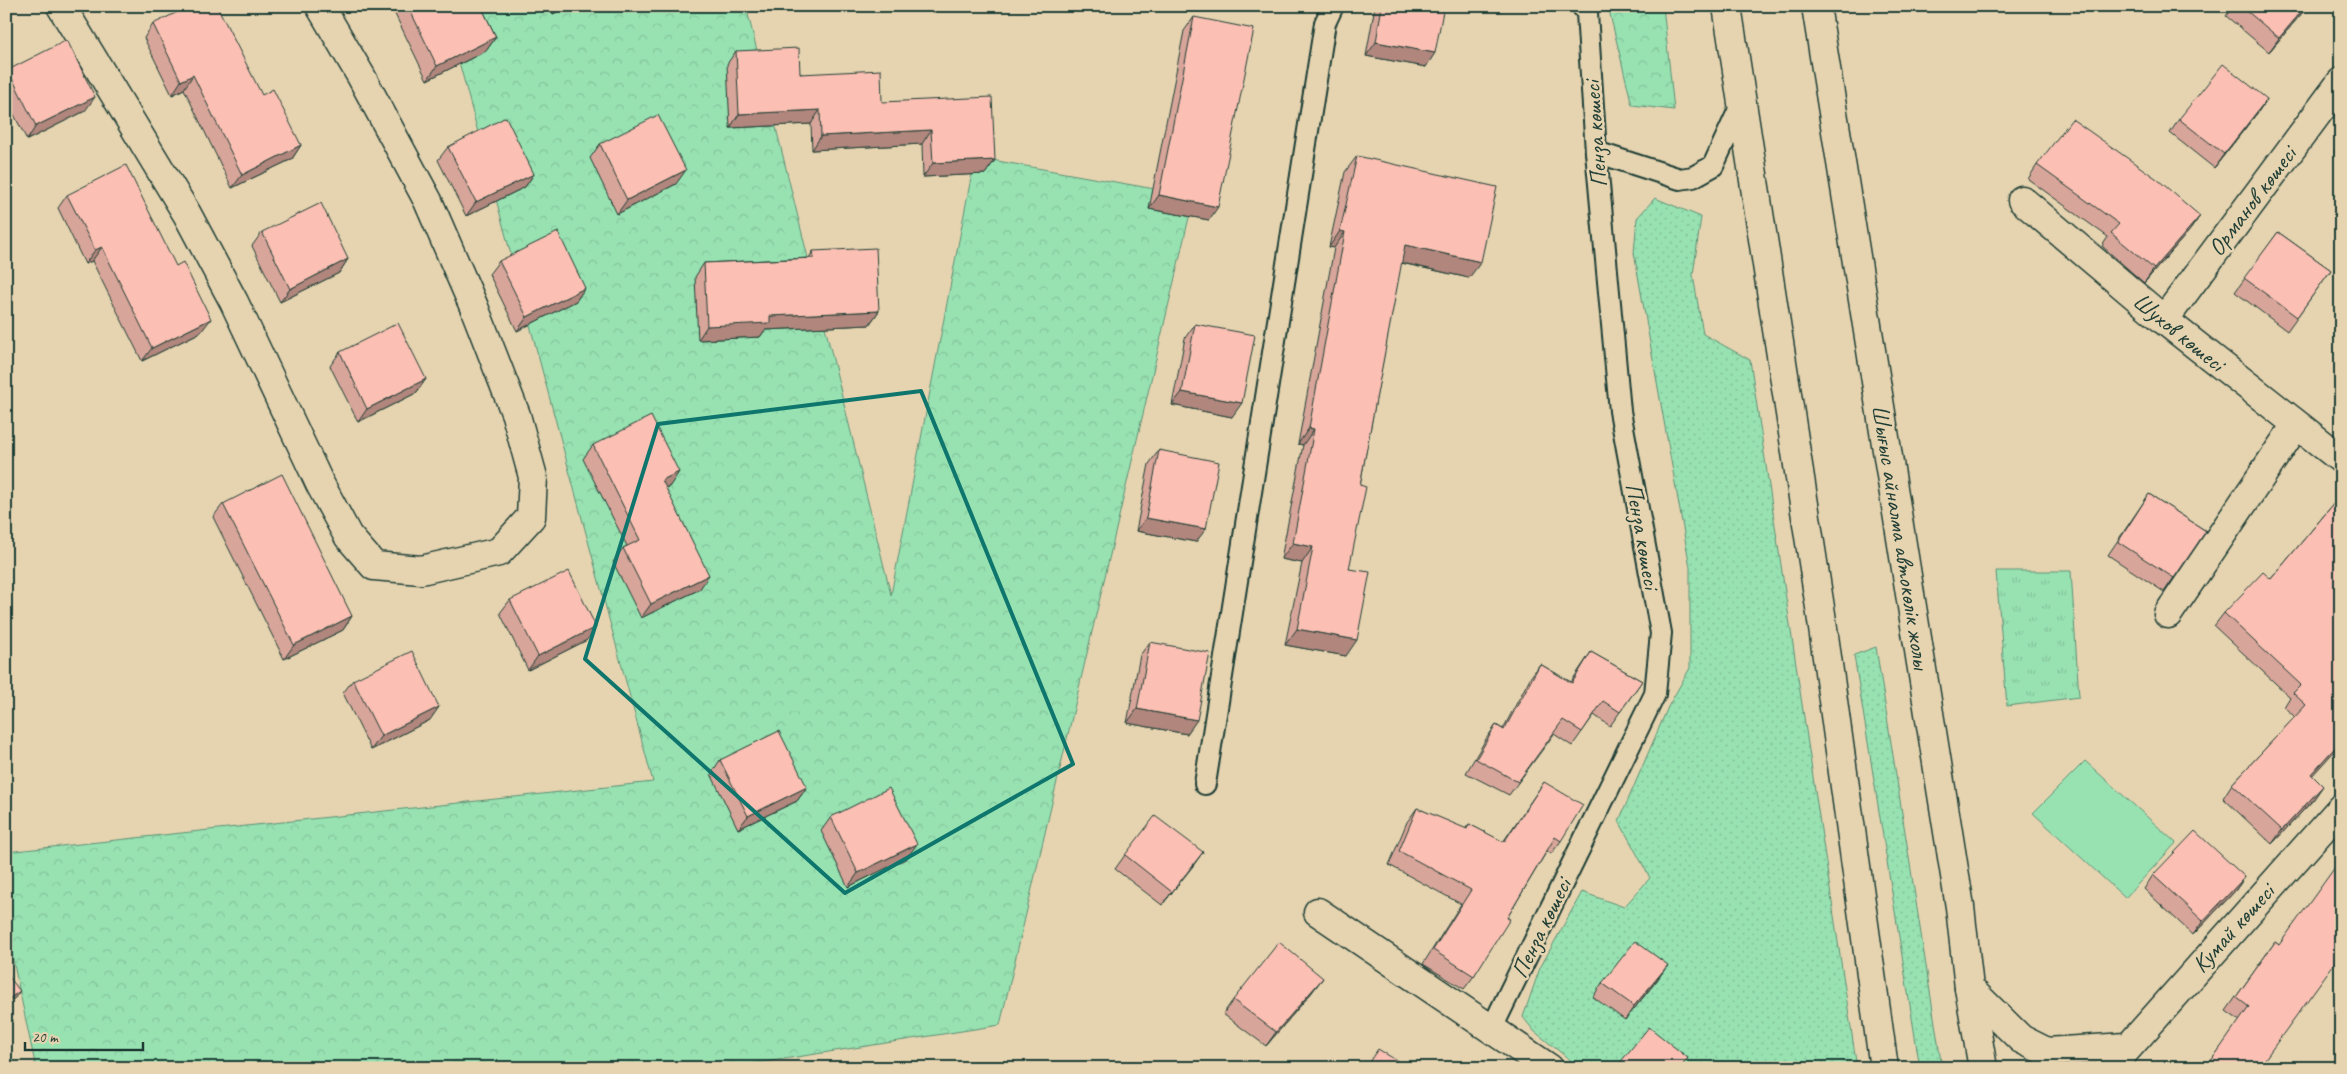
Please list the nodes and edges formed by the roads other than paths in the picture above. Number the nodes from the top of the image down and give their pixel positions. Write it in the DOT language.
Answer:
graph roads {
  1 [pos="61,6"];
  2 [pos="320,6"];
  3 [pos="1332,6"];
  4 [pos="1582,6"];
  5 [pos="1727,6"];
  6 [pos="1816,6"];
  7 [pos="2341,82"];
  8 [pos="1742,103"];
  9 [pos="1596,152"];
  10 [pos="2022,200"];
  11 [pos="2164,320"];
  12 [pos="2296,425"];
  13 [pos="2341,459"];
  14 [pos="2168,614"];
  15 [pos="1205,784"];
  16 [pos="2341,808"];
  17 [pos="1318,912"];
  18 [pos="1969,988"];
  19 [pos="1491,1030"];
  20 [pos="2118,1058"];
  21 [pos="1549,1068"];
  22 [pos="1884,1068"];
  23 [pos="1983,1068"];
  1 -- 2 [label="street"];
  3 -- 15 [label="lane"];
  4 -- 9 [label="lane, Пенза көшесі"];
  5 -- 8 [label="street"];
  6 -- 18 [label="street, Шығыс айналма автокөлік жолы"];
  7 -- 11 [label="street, Орманов көшесі"];
  8 -- 9 [label="lane"];
  8 -- 22 [label="street"];
  9 -- 19 [label="lane, Пенза көшесі"];
  10 -- 11 [label="street, Шухов көшесі"];
  11 -- 12 [label="street, Шухов көшесі"];
  12 -- 13 [label="street, Шухов көшесі"];
  12 -- 14 [label="street"];
  16 -- 20 [label="street, Кумай көшесі"];
  17 -- 19 [label="street"];
  18 -- 20 [label="street"];
  18 -- 23 [label="street, Шығыс айналма автокөлік жолы"];
  19 -- 21 [label="street"];
}
